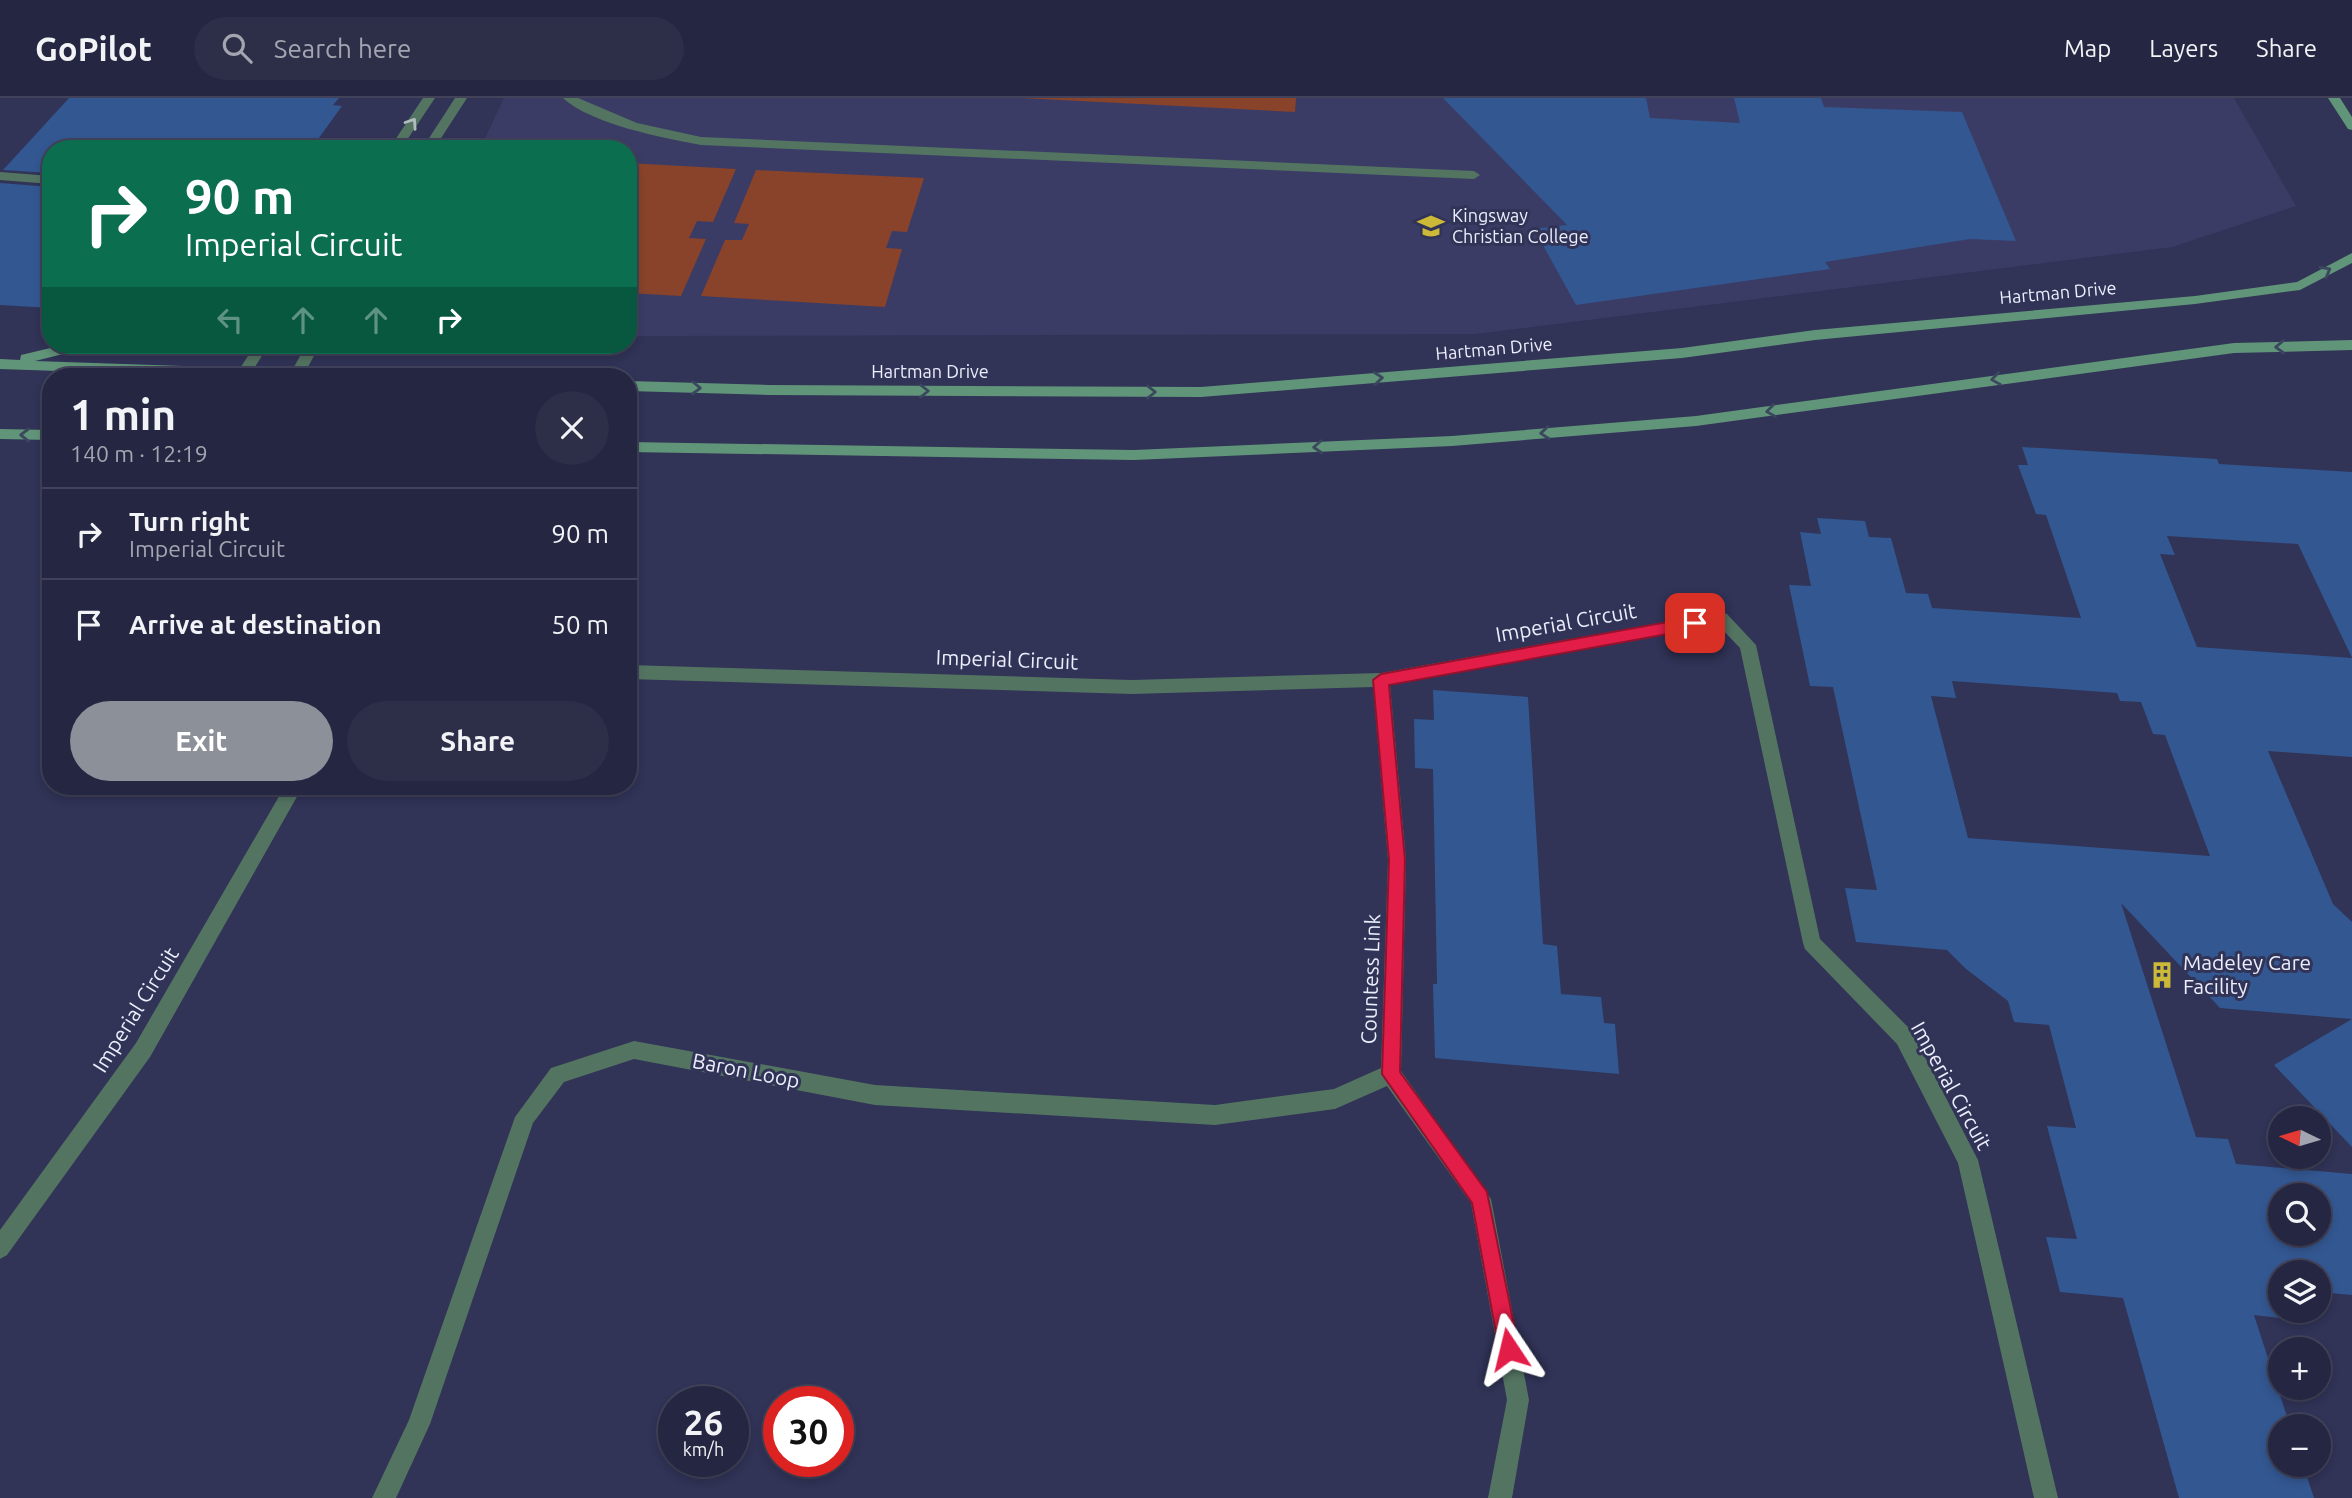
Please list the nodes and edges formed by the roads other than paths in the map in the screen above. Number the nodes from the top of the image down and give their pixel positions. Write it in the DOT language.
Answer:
graph roads {
  1 [pos="429,98"];
  2 [pos="461,98"];
  3 [pos="569,98"];
  4 [pos="2334,98"];
  5 [pos="2352,126"];
  6 [pos="401,140"];
  7 [pos="434,140"];
  8 [pos="1474,175"];
  9 [pos="0,176"];
  10 [pos="42,179"];
  11 [pos="2352,257"];
  12 [pos="2352,345"];
  13 [pos="44,354"];
  14 [pos="1,364"];
  15 [pos="89,368"];
  16 [pos="637,386"];
  17 [pos="0,434"];
  18 [pos="42,435"];
  19 [pos="637,447"];
  20 [pos="637,671"];
  21 [pos="1381,680"];
  22 [pos="288,795"];
  23 [pos="1391,1074"];
  24 [pos="0,1248"];
  25 [pos="384,1498"];
  26 [pos="1500,1498"];
  27 [pos="2046,1498"];
  6 -- 1 [label="street, one-way"];
  2 -- 7 [label="street"];
  3 -- 8 [label="street"];
  4 -- 5 [label="main road"];
  9 -- 10 [label="street"];
  16 -- 11 [label="main road, Hartman Drive, one-way"];
  12 -- 19 [label="main road, one-way"];
  13 -- 14 [label="main road"];
  14 -- 15 [label="main road"];
  18 -- 17 [label="main road, one-way"];
  20 -- 21 [label="street, Imperial Circuit"];
  21 -- 23 [label="street, Countess Link"];
  21 -- 27 [label="street, Imperial Circuit"];
  22 -- 24 [label="street, Imperial Circuit"];
  23 -- 25 [label="street, Baron Loop"];
  23 -- 26 [label="street, Countess Link"];
}
